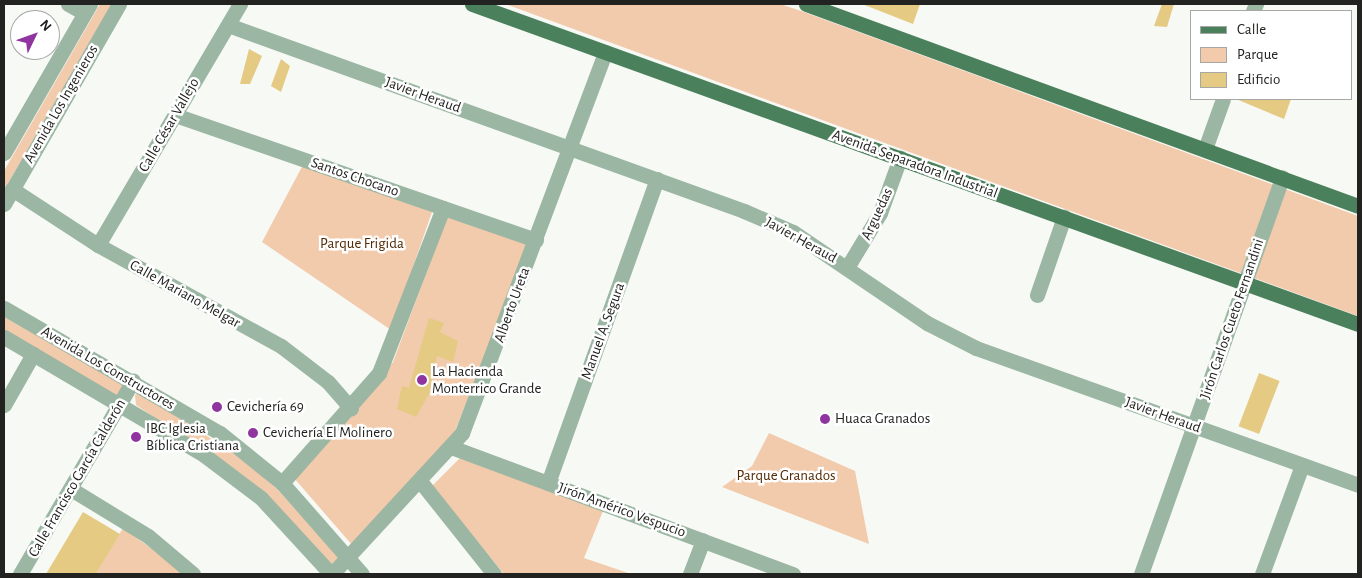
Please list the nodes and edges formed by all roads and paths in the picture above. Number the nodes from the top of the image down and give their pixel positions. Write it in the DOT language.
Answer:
graph roads {
  1 [pos="68,4"];
  2 [pos="120,4"];
  3 [pos="240,4"];
  4 [pos="472,4"];
  5 [pos="806,4"];
  6 [pos="87,9"];
  7 [pos="228,25"];
  8 [pos="605,52"];
  9 [pos="1223,100"];
  10 [pos="175,115"];
  11 [pos="569,147"];
  12 [pos="1205,149"];
  13 [pos="4,152"];
  14 [pos="900,158"];
  15 [pos="1282,177"];
  16 [pos="658,179"];
  17 [pos="12,189"];
  18 [pos="4,204"];
  19 [pos="1358,206"];
  20 [pos="443,208"];
  21 [pos="1064,217"];
  22 [pos="536,240"];
  23 [pos="98,245"];
  24 [pos="848,266"];
  25 [pos="1245,284"];
  26 [pos="1037,295"];
  27 [pos="4,308"];
  28 [pos="1358,324"];
  29 [pos="4,337"];
  30 [pos="33,354"];
  31 [pos="133,381"];
  32 [pos="120,404"];
  33 [pos="4,405"];
  34 [pos="351,408"];
  35 [pos="1194,426"];
  36 [pos="451,447"];
  37 [pos="1302,465"];
  38 [pos="420,481"];
  39 [pos="282,483"];
  40 [pos="548,483"];
  41 [pos="1358,485"];
  42 [pos="71,489"];
  43 [pos="703,540"];
  44 [pos="349,559"];
  45 [pos="20,574"];
  46 [pos="193,574"];
  47 [pos="332,574"];
  48 [pos="362,574"];
  49 [pos="494,574"];
  50 [pos="690,574"];
  51 [pos="793,574"];
  52 [pos="1141,574"];
  53 [pos="1262,574"];
  1 -- 6 [label="street"];
  2 -- 17 [label="street, Avenida Los Ingenieros"];
  3 -- 7 [label="street, Calle César Vallejo"];
  4 -- 8 [label="main road, Avenida Separadora Industrial"];
  5 -- 12 [label="main road"];
  6 -- 13 [label="street, Avenida Los Ingenieros"];
  7 -- 10 [label="street, Calle César Vallejo"];
  7 -- 11 [label="street, Javier Heraud"];
  8 -- 11 [label="street, Alberto Ureta"];
  8 -- 14 [label="main road, Avenida Separadora Industrial"];
  9 -- 12 [label="street"];
  10 -- 20 [label="street, Santos Chocano"];
  10 -- 23 [label="street, Calle César Vallejo"];
  11 -- 16 [label="street, Javier Heraud"];
  11 -- 22 [label="street, Alberto Ureta"];
  12 -- 15 [label="main road"];
  14 -- 21 [label="main road, Avenida Separadora Industrial"];
  14 -- 24 [label="street, Arguedas"];
  15 -- 19 [label="main road"];
  15 -- 25 [label="street, Jirón Carlos Cueto Fernandini"];
  16 -- 24 [label="street, Javier Heraud"];
  16 -- 40 [label="street, Manuel A. Segura"];
  17 -- 18 [label="street, Avenida Los Ingenieros"];
  17 -- 23 [label="street, Calle Mariano Melgar"];
  20 -- 22 [label="street, Santos Chocano"];
  20 -- 34 [label="street"];
  21 -- 25 [label="main road, Avenida Separadora Industrial"];
  21 -- 26 [label="street"];
  22 -- 36 [label="street, Alberto Ureta"];
  23 -- 34 [label="street, Calle Mariano Melgar"];
  24 -- 35 [label="street, Javier Heraud"];
  25 -- 28 [label="main road, Avenida Separadora Industrial"];
  25 -- 35 [label="street, Jirón Carlos Cueto Fernandini"];
  27 -- 31 [label="street, Avenida Los Constructores"];
  29 -- 30 [label="street, Avenida Los Constructores"];
  30 -- 32 [label="street, Avenida Los Constructores"];
  30 -- 33 [label="street"];
  31 -- 32 [label="street, Calle Francisco García Calderón"];
  31 -- 39 [label="street, Avenida Los Constructores"];
  32 -- 42 [label="street, Calle Francisco García Calderón"];
  32 -- 47 [label="street, Avenida Los Constructores"];
  34 -- 39 [label="street"];
  35 -- 37 [label="street, Javier Heraud"];
  35 -- 52 [label="street, Jirón Carlos Cueto Fernandini"];
  36 -- 38 [label="street, Alberto Ureta"];
  36 -- 40 [label="street, Jirón Américo Vespucio"];
  37 -- 41 [label="street, Javier Heraud"];
  37 -- 53 [label="street"];
  38 -- 44 [label="street, Alberto Ureta"];
  38 -- 49 [label="street"];
  39 -- 44 [label="street, Avenida Los Constructores"];
  40 -- 43 [label="street, Jirón Américo Vespucio"];
  42 -- 45 [label="street, Calle Francisco García Calderón"];
  42 -- 46 [label="street"];
  43 -- 50 [label="street"];
  43 -- 51 [label="street, Jirón Américo Vespucio"];
  44 -- 47 [label="street, Alberto Ureta"];
  44 -- 48 [label="street, Avenida Los Constructores"];
}
